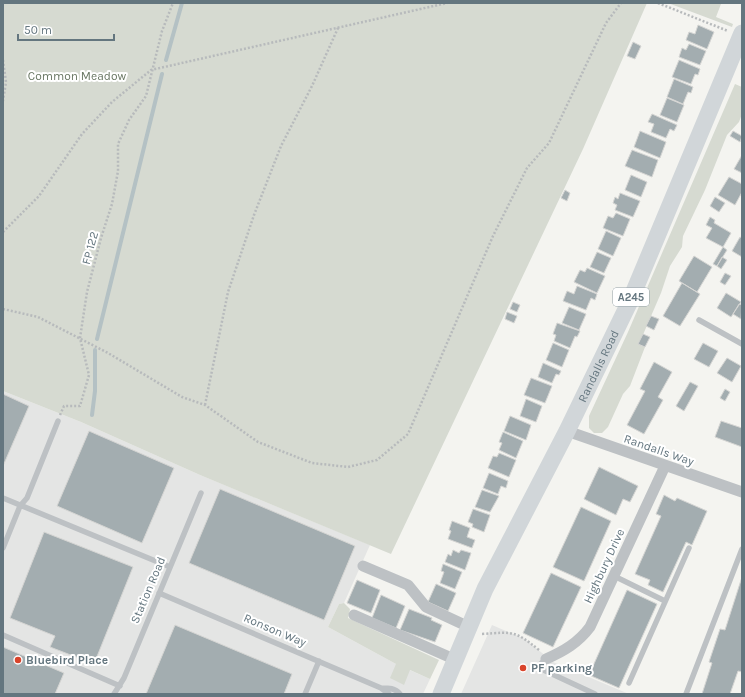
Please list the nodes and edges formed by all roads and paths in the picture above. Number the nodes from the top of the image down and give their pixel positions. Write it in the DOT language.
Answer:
graph roads {
  1 [pos="173,3"];
  2 [pos="447,3"];
  3 [pos="621,3"];
  4 [pos="658,3"];
  5 [pos="338,27"];
  6 [pos="737,33"];
  7 [pos="3,60"];
  8 [pos="151,70"];
  9 [pos="3,101"];
  10 [pos="3,232"];
  11 [pos="3,309"];
  12 [pos="699,320"];
  13 [pos="80,338"];
  14 [pos="742,344"];
  15 [pos="205,405"];
  16 [pos="58,420"];
  17 [pos="567,431"];
  18 [pos="665,466"];
  19 [pos="742,492"];
  20 [pos="201,493"];
  21 [pos="3,498"];
  22 [pos="20,506"];
  23 [pos="3,548"];
  24 [pos="690,548"];
  25 [pos="742,549"];
  26 [pos="363,566"];
  27 [pos="170,567"];
  28 [pos="614,576"];
  29 [pos="159,593"];
  30 [pos="665,601"];
  31 [pos="354,615"];
  32 [pos="475,630"];
  33 [pos="3,635"];
  34 [pos="548,658"];
  35 [pos="456,660"];
  36 [pos="319,661"];
  37 [pos="629,683"];
  38 [pos="120,686"];
  39 [pos="381,688"];
  40 [pos="114,694"];
  41 [pos="305,694"];
  42 [pos="389,694"];
  43 [pos="400,694"];
  44 [pos="441,694"];
  45 [pos="595,694"];
  46 [pos="686,694"];
  1 -- 8 [label="path, FP 122"];
  2 -- 5 [label="path"];
  3 -- 15 [label="path"];
  4 -- 6 [label="path"];
  5 -- 8 [label="path"];
  5 -- 15 [label="path"];
  6 -- 17 [label="main road, Randalls Road / A245"];
  7 -- 9 [label="path"];
  8 -- 10 [label="path"];
  8 -- 13 [label="path, FP 122"];
  11 -- 13 [label="path"];
  12 -- 14 [label="lane"];
  13 -- 15 [label="path"];
  13 -- 16 [label="path, FP 122"];
  16 -- 22 [label="lane"];
  17 -- 18 [label="street, Randalls Way"];
  17 -- 32 [label="main road, Randalls Road / A245"];
  18 -- 19 [label="street, Randalls Way"];
  18 -- 28 [label="street, Highbury Drive"];
  20 -- 27 [label="lane, Station Road"];
  21 -- 22 [label="lane"];
  22 -- 23 [label="lane"];
  22 -- 27 [label="lane"];
  24 -- 30 [label="lane"];
  25 -- 46 [label="lane"];
  26 -- 32 [label="street"];
  27 -- 29 [label="lane, Station Road"];
  28 -- 30 [label="lane"];
  28 -- 34 [label="street, Highbury Drive"];
  29 -- 36 [label="lane, Ronson Way"];
  29 -- 38 [label="lane, Station Road"];
  30 -- 37 [label="lane"];
  31 -- 35 [label="street"];
  32 -- 34 [label="path"];
  32 -- 35 [label="main road, Randalls Road / A245"];
  33 -- 38 [label="lane"];
  34 -- 45 [label="lane"];
  35 -- 44 [label="main road, Randalls Road / A245"];
  36 -- 39 [label="lane, Ronson Way"];
  36 -- 41 [label="lane"];
  38 -- 40 [label="lane, Station Road"];
  39 -- 42 [label="lane, Ronson Way"];
  39 -- 43 [label="lane, Ronson Way"];
}
